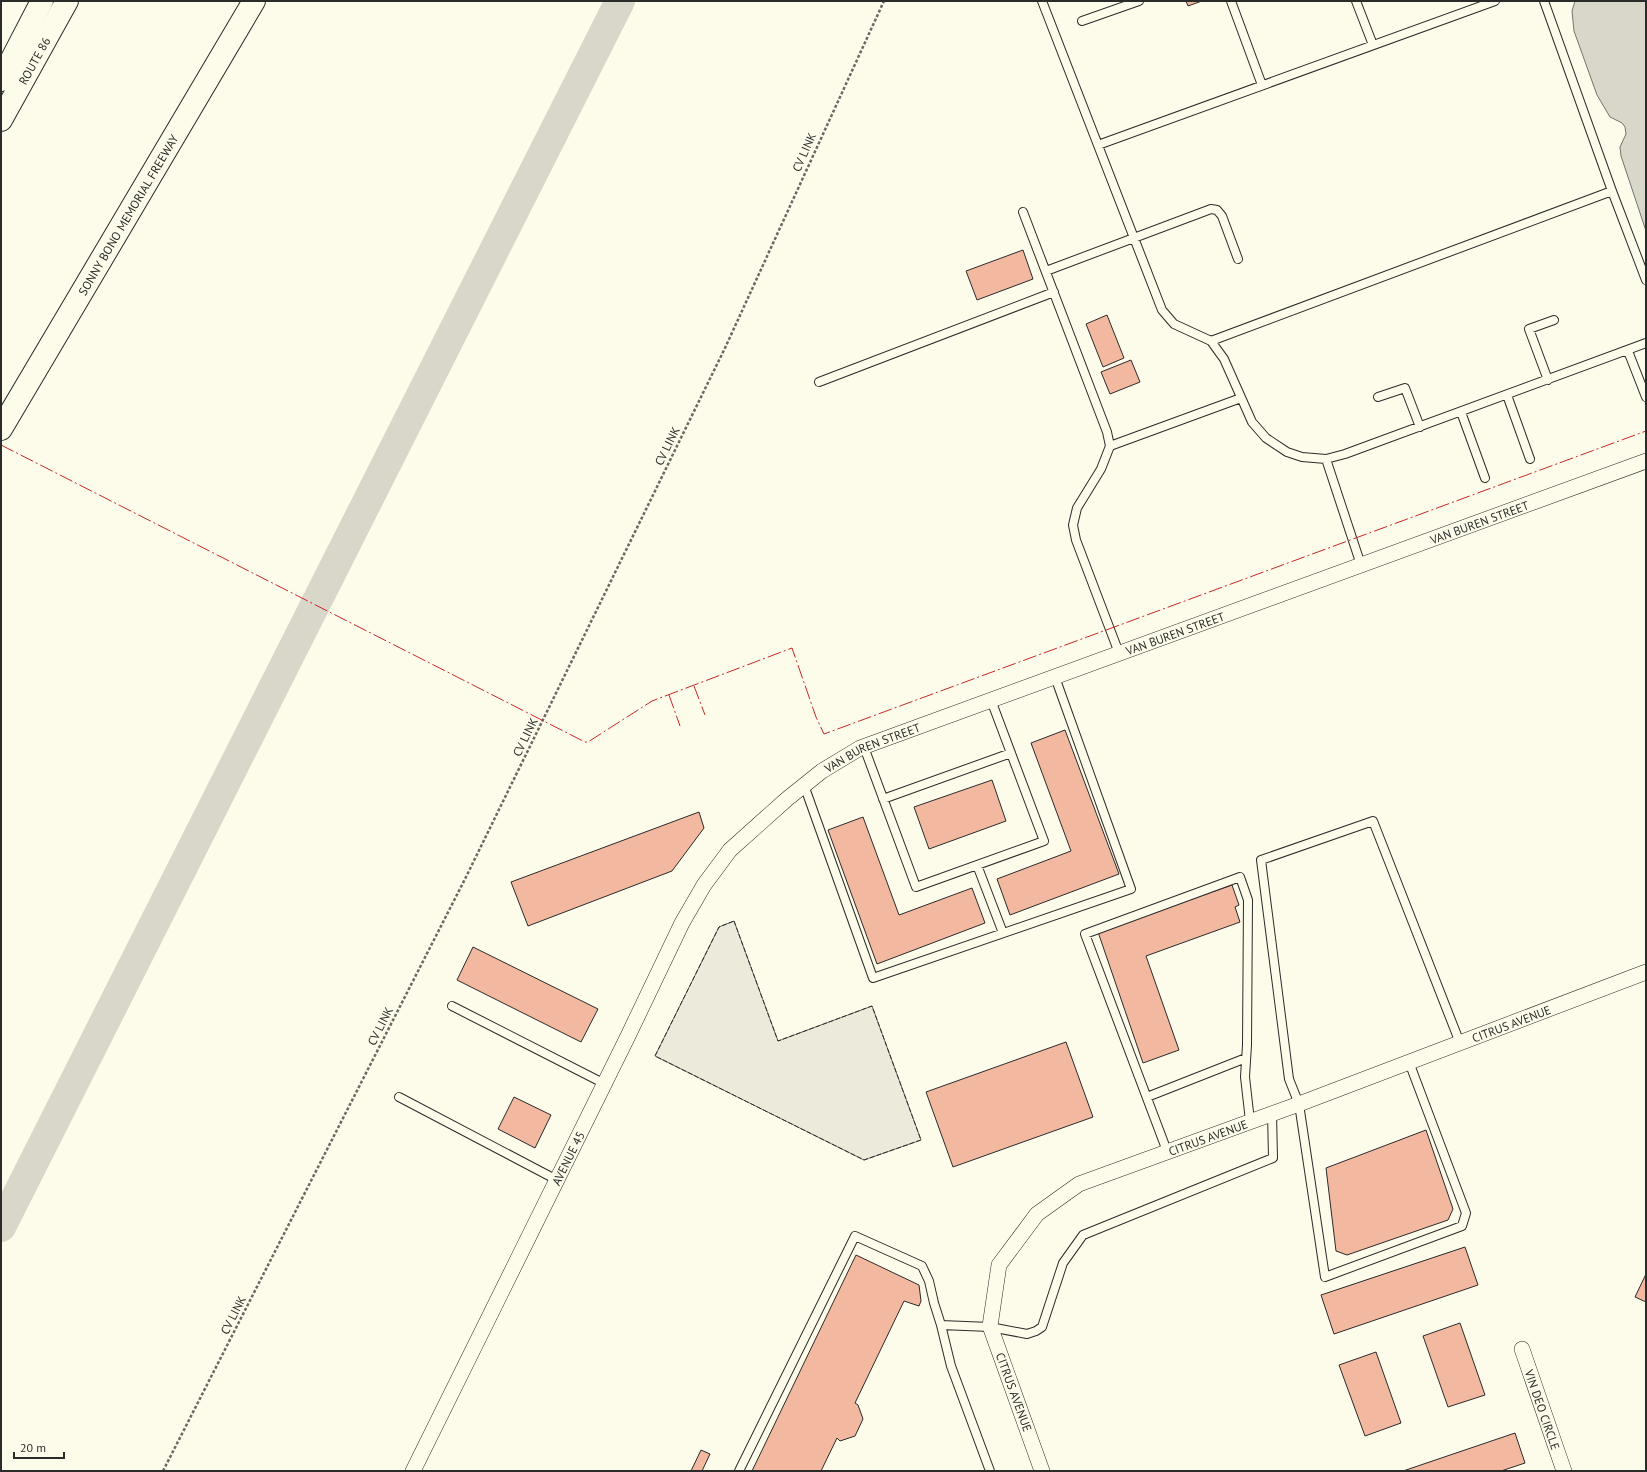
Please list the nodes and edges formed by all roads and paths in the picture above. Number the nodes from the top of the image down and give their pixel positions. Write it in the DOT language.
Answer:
graph roads {
  1 [pos="42,1"];
  2 [pos="67,1"];
  3 [pos="254,1"];
  4 [pos="270,1"];
  5 [pos="884,1"];
  6 [pos="1042,1"];
  7 [pos="1139,1"];
  8 [pos="1231,1"];
  9 [pos="1356,1"];
  10 [pos="1496,1"];
  11 [pos="1544,1"];
  12 [pos="1082,21"];
  13 [pos="236,34"];
  14 [pos="1372,45"];
  15 [pos="1,80"];
  16 [pos="1262,85"];
  17 [pos="1,120"];
  18 [pos="1098,145"];
  19 [pos="1612,191"];
  20 [pos="1023,212"];
  21 [pos="1134,238"];
  22 [pos="1238,259"];
  23 [pos="1046,272"];
  24 [pos="1646,280"];
  25 [pos="1054,292"];
  26 [pos="1554,320"];
  27 [pos="1211,341"];
  28 [pos="1646,343"];
  29 [pos="1628,351"];
  30 [pos="1548,380"];
  31 [pos="819,382"];
  32 [pos="1507,395"];
  33 [pos="1378,397"];
  34 [pos="1646,397"];
  35 [pos="1241,398"];
  36 [pos="1461,412"];
  37 [pos="1420,427"];
  38 [pos="1,429"];
  39 [pos="1110,446"];
  40 [pos="1530,459"];
  41 [pos="1326,460"];
  42 [pos="1646,461"];
  43 [pos="1485,478"];
  44 [pos="1361,565"];
  45 [pos="1119,653"];
  46 [pos="1055,677"];
  47 [pos="991,700"];
  48 [pos="864,747"];
  49 [pos="1011,753"];
  50 [pos="804,786"];
  51 [pos="883,799"];
  52 [pos="730,850"];
  53 [pos="977,865"];
  54 [pos="1003,933"];
  55 [pos="1646,972"];
  56 [pos="452,1006"];
  57 [pos="1460,1043"];
  58 [pos="1246,1058"];
  59 [pos="1409,1062"];
  60 [pos="605,1084"];
  61 [pos="1147,1097"];
  62 [pos="399,1098"];
  63 [pos="1299,1104"];
  64 [pos="1272,1113"];
  65 [pos="1250,1121"];
  66 [pos="1167,1151"];
  67 [pos="557,1180"];
  68 [pos="941,1325"];
  69 [pos="990,1327"];
  70 [pos="1522,1349"];
  71 [pos="163,1471"];
  72 [pos="413,1471"];
  73 [pos="739,1471"];
  74 [pos="990,1471"];
  75 [pos="1042,1471"];
  76 [pos="1564,1471"];
  1 -- 15 [label="highway"];
  2 -- 17 [label="highway, ROUTE 86"];
  3 -- 13 [label="highway, SONNY BONO MEMORIAL FREEWAY"];
  4 -- 13 [label="highway"];
  5 -- 71 [label="path, CV LINK"];
  6 -- 18 [label="lane"];
  7 -- 12 [label="lane"];
  8 -- 16 [label="lane"];
  9 -- 14 [label="lane"];
  10 -- 14 [label="lane"];
  11 -- 19 [label="lane"];
  13 -- 38 [label="highway, SONNY BONO MEMORIAL FREEWAY"];
  14 -- 16 [label="lane"];
  16 -- 18 [label="lane"];
  18 -- 21 [label="lane"];
  19 -- 24 [label="lane"];
  19 -- 27 [label="lane"];
  20 -- 23 [label="lane"];
  21 -- 22 [label="lane"];
  21 -- 23 [label="lane"];
  21 -- 27 [label="lane"];
  23 -- 25 [label="lane"];
  25 -- 31 [label="lane"];
  25 -- 39 [label="lane"];
  26 -- 30 [label="lane"];
  27 -- 35 [label="lane"];
  28 -- 29 [label="lane"];
  29 -- 30 [label="lane"];
  29 -- 34 [label="lane"];
  30 -- 32 [label="lane"];
  32 -- 36 [label="lane"];
  32 -- 40 [label="lane"];
  33 -- 37 [label="lane"];
  35 -- 39 [label="lane"];
  35 -- 41 [label="lane"];
  36 -- 37 [label="lane"];
  36 -- 43 [label="lane"];
  37 -- 41 [label="lane"];
  39 -- 45 [label="lane"];
  41 -- 44 [label="lane"];
  42 -- 44 [label="street, VAN BUREN STREET"];
  44 -- 45 [label="street, VAN BUREN STREET"];
  45 -- 46 [label="street, VAN BUREN STREET"];
  46 -- 47 [label="street, VAN BUREN STREET"];
  46 -- 54 [label="lane"];
  47 -- 48 [label="street, VAN BUREN STREET"];
  47 -- 49 [label="lane"];
  48 -- 50 [label="street, VAN BUREN STREET"];
  48 -- 51 [label="lane"];
  49 -- 51 [label="lane"];
  49 -- 53 [label="lane"];
  50 -- 52 [label="street, VAN BUREN STREET"];
  50 -- 54 [label="lane"];
  51 -- 53 [label="lane"];
  52 -- 60 [label="street, AVENUE 45"];
  53 -- 54 [label="lane"];
  55 -- 57 [label="street, CITRUS AVENUE"];
  56 -- 60 [label="lane"];
  57 -- 59 [label="street, CITRUS AVENUE"];
  57 -- 63 [label="lane"];
  58 -- 61 [label="lane"];
  58 -- 61 [label="lane"];
  58 -- 65 [label="lane"];
  59 -- 63 [label="street, CITRUS AVENUE"];
  59 -- 63 [label="lane"];
  60 -- 67 [label="street, AVENUE 45"];
  61 -- 66 [label="lane"];
  62 -- 67 [label="lane"];
  63 -- 64 [label="street, CITRUS AVENUE"];
  64 -- 65 [label="street, CITRUS AVENUE"];
  64 -- 69 [label="lane"];
  65 -- 66 [label="street, CITRUS AVENUE"];
  66 -- 69 [label="street, CITRUS AVENUE"];
  67 -- 72 [label="street, AVENUE 45"];
  68 -- 69 [label="lane"];
  68 -- 73 [label="lane"];
  68 -- 74 [label="lane"];
  69 -- 75 [label="street, CITRUS AVENUE"];
  70 -- 76 [label="street, VIN DEO CIRCLE"];
}
